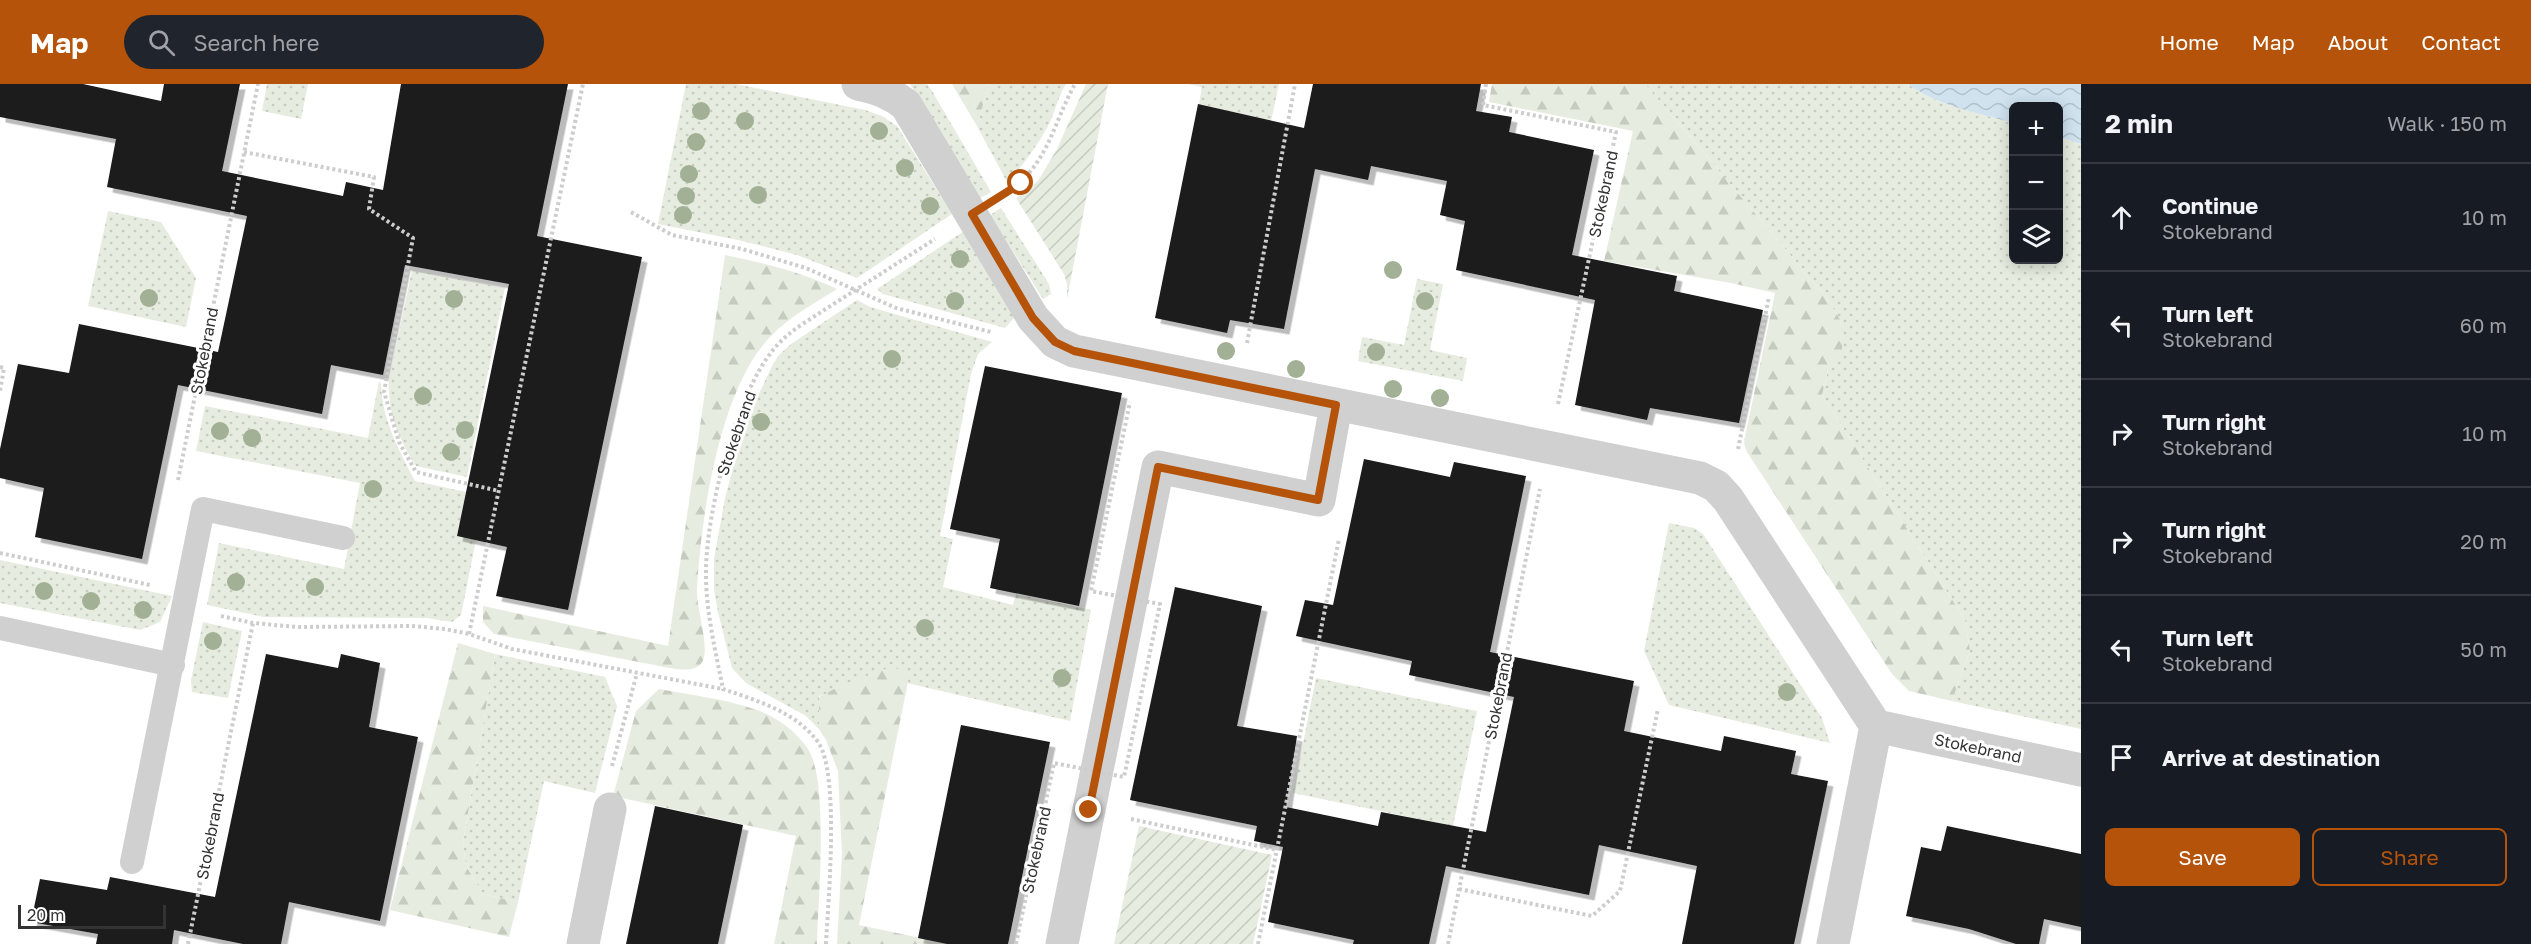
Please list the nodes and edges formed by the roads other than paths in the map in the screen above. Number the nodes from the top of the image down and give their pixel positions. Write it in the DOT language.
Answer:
graph roads {
  1 [pos="858,84"];
  2 [pos="1336,405"];
  3 [pos="343,538"];
  4 [pos="0,628"];
  5 [pos="173,665"];
  6 [pos="1876,726"];
  7 [pos="2081,770"];
  8 [pos="610,809"];
  9 [pos="132,862"];
  10 [pos="583,944"];
  11 [pos="1062,944"];
  12 [pos="1833,944"];
  1 -- 2 [label="street"];
  2 -- 6 [label="street"];
  2 -- 11 [label="street"];
  3 -- 5 [label="lane"];
  4 -- 5 [label="lane"];
  5 -- 9 [label="lane"];
  6 -- 7 [label="street, Stokebrand"];
  6 -- 12 [label="street"];
  8 -- 10 [label="street"];
}
